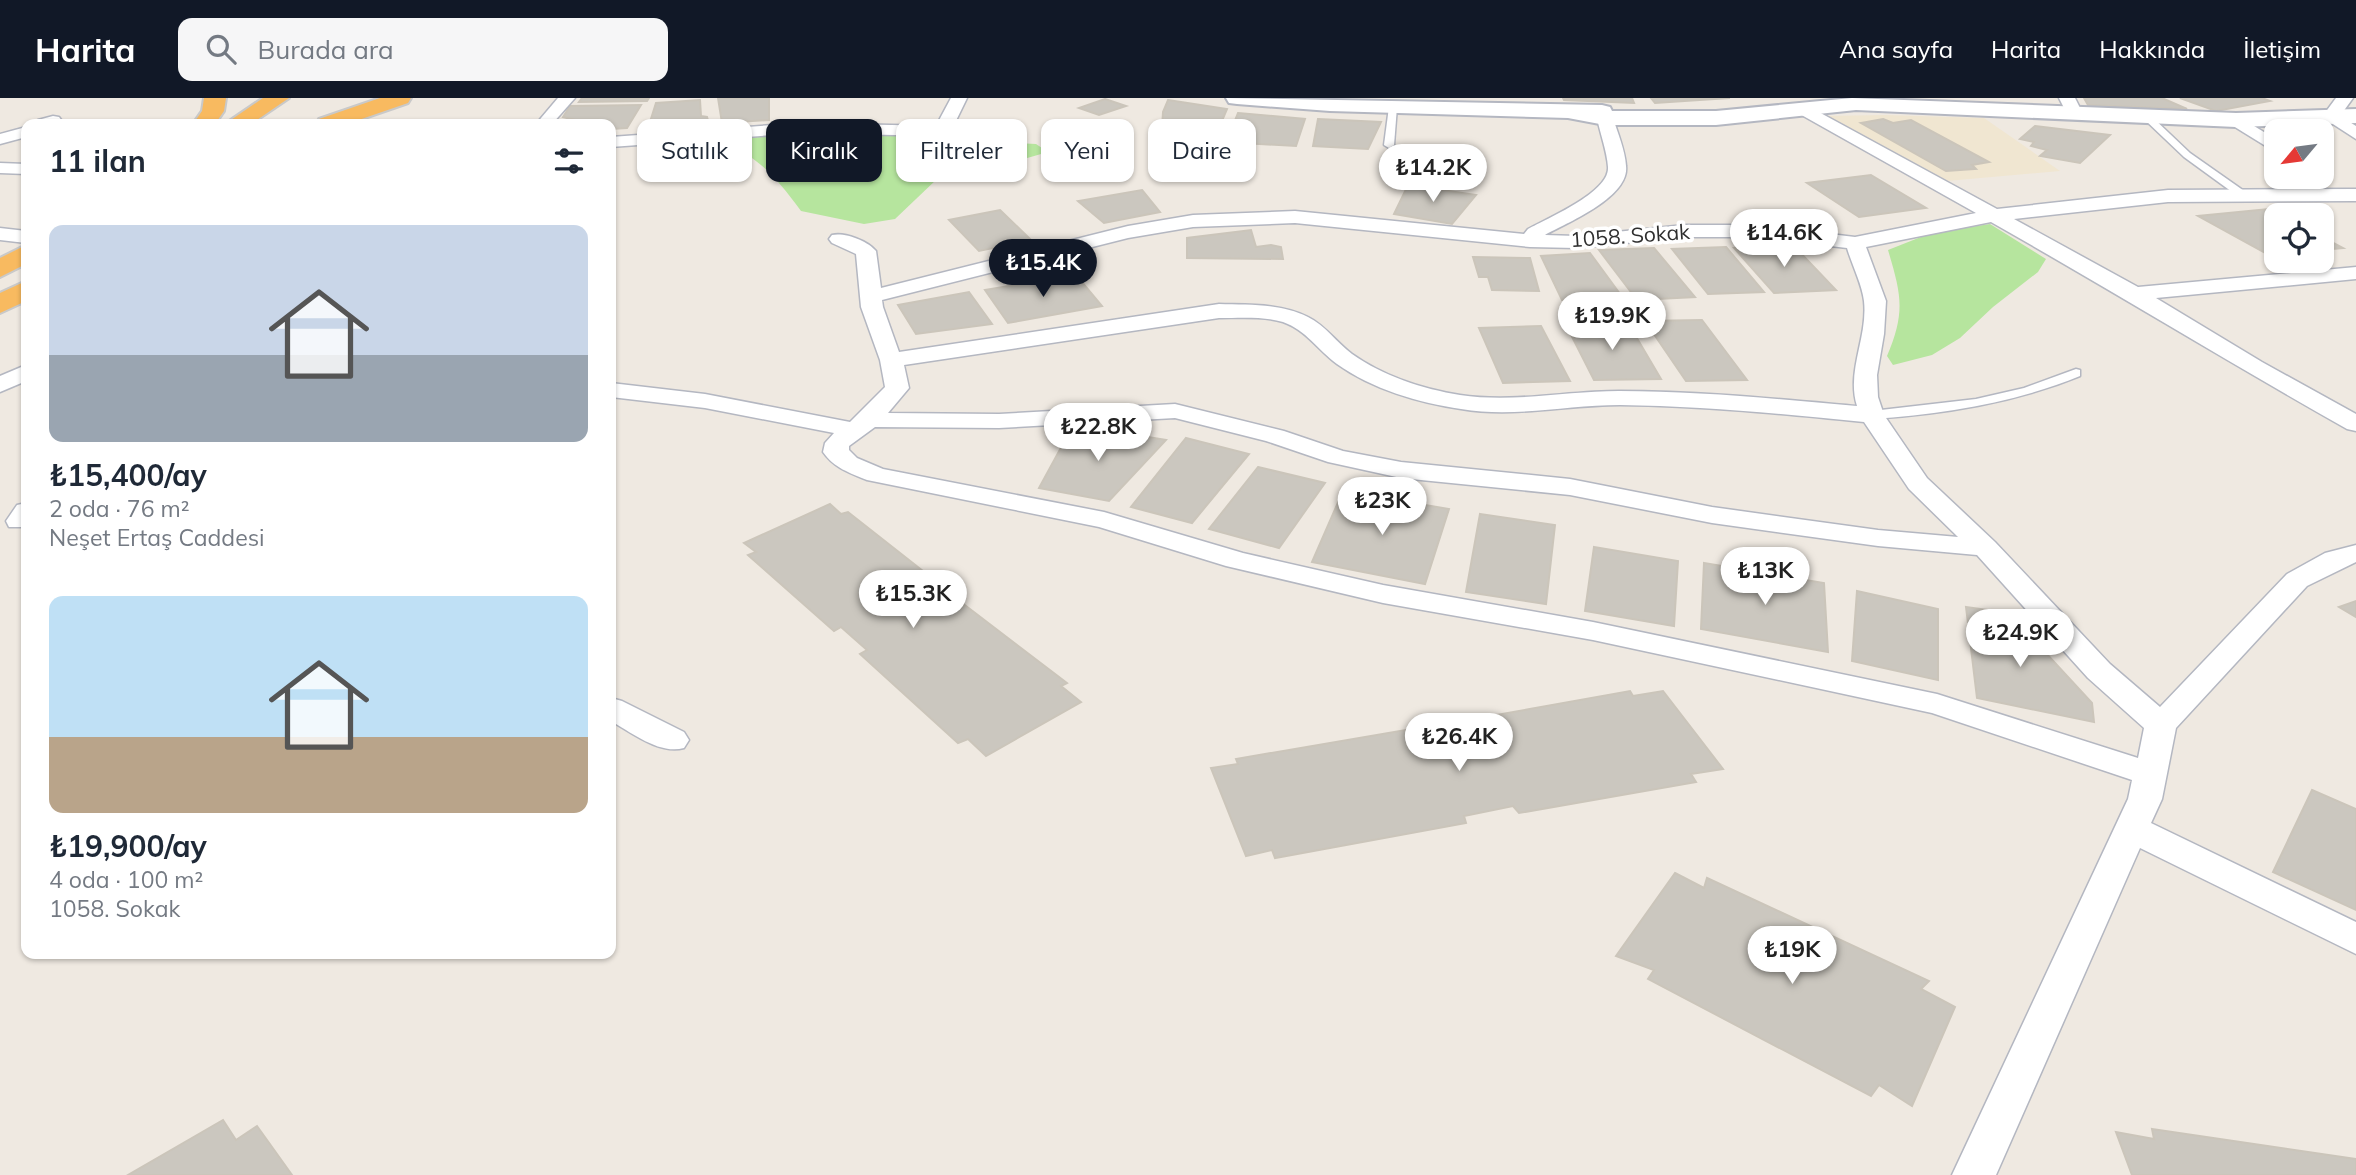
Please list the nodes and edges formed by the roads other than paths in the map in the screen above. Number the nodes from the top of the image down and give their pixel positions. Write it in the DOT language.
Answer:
graph roads {
  1 [pos="215,98"];
  2 [pos="278,98"];
  3 [pos="400,98"];
  4 [pos="567,98"];
  5 [pos="959,98"];
  6 [pos="1237,98"];
  7 [pos="1913,98"];
  8 [pos="2345,98"];
  9 [pos="1278,100"];
  10 [pos="1813,103"];
  11 [pos="2071,106"];
  12 [pos="1393,107"];
  13 [pos="2037,112"];
  14 [pos="1576,113"];
  15 [pos="2356,116"];
  16 [pos="2147,117"];
  17 [pos="2330,117"];
  18 [pos="1605,118"];
  19 [pos="207,119"];
  20 [pos="244,119"];
  21 [pos="341,119"];
  22 [pos="548,119"];
  23 [pos="2236,120"];
  24 [pos="21,133"];
  25 [pos="2356,134"];
  26 [pos="0,139"];
  27 [pos="2264,139"];
  28 [pos="616,142"];
  29 [pos="1389,145"];
  30 [pos="0,168"];
  31 [pos="21,169"];
  32 [pos="2334,184"];
  33 [pos="2243,195"];
  34 [pos="2350,196"];
  35 [pos="1997,215"];
  36 [pos="0,234"];
  37 [pos="21,236"];
  38 [pos="839,239"];
  39 [pos="1530,241"];
  40 [pos="1855,243"];
  41 [pos="21,256"];
  42 [pos="0,269"];
  43 [pos="2356,273"];
  44 [pos="2134,294"];
  45 [pos="870,297"];
  46 [pos="891,360"];
  47 [pos="2076,373"];
  48 [pos="21,374"];
  49 [pos="0,385"];
  50 [pos="616,391"];
  51 [pos="1872,415"];
  52 [pos="2356,424"];
  53 [pos="861,425"];
  54 [pos="1986,548"];
  55 [pos="2356,553"];
  56 [pos="616,711"];
  57 [pos="2161,724"];
  58 [pos="673,740"];
  59 [pos="2151,774"];
  60 [pos="2130,828"];
  61 [pos="2356,939"];
  62 [pos="1974,1175"];
  1 -- 19 [label="highway"];
  2 -- 20 [label="highway"];
  3 -- 21 [label="highway"];
  4 -- 22 [label="street"];
  5 -- 28 [label="street"];
  6 -- 9 [label="main road"];
  7 -- 13 [label="main road"];
  8 -- 17 [label="street"];
  9 -- 12 [label="main road"];
  10 -- 13 [label="main road"];
  10 -- 14 [label="main road"];
  10 -- 18 [label="main road"];
  10 -- 35 [label="street"];
  11 -- 13 [label="main road"];
  11 -- 16 [label="main road"];
  12 -- 14 [label="main road"];
  12 -- 29 [label="lane"];
  14 -- 18 [label="main road"];
  15 -- 17 [label="main road"];
  16 -- 23 [label="main road"];
  16 -- 33 [label="lane"];
  17 -- 23 [label="main road"];
  17 -- 25 [label="street"];
  18 -- 39 [label="street"];
  23 -- 27 [label="street"];
  24 -- 26 [label="street"];
  30 -- 31 [label="street"];
  32 -- 34 [label="street"];
  33 -- 34 [label="street, 1058. Sokak"];
  33 -- 35 [label="street, 1058. Sokak"];
  35 -- 40 [label="street, 1058. Sokak"];
  35 -- 44 [label="street"];
  36 -- 37 [label="street"];
  38 -- 45 [label="street"];
  39 -- 40 [label="street, 1058. Sokak"];
  39 -- 45 [label="street, 1058. Sokak"];
  40 -- 51 [label="street"];
  41 -- 42 [label="highway"];
  43 -- 44 [label="street"];
  44 -- 52 [label="street"];
  45 -- 46 [label="street"];
  46 -- 51 [label="street"];
  46 -- 53 [label="street"];
  47 -- 51 [label="lane"];
  48 -- 49 [label="street"];
  50 -- 53 [label="street"];
  51 -- 54 [label="street"];
  53 -- 54 [label="street"];
  53 -- 59 [label="street"];
  54 -- 57 [label="street"];
  55 -- 57 [label="street"];
  56 -- 58 [label="street"];
  57 -- 59 [label="street"];
  59 -- 60 [label="street"];
  60 -- 61 [label="street"];
  60 -- 62 [label="street"];
}
